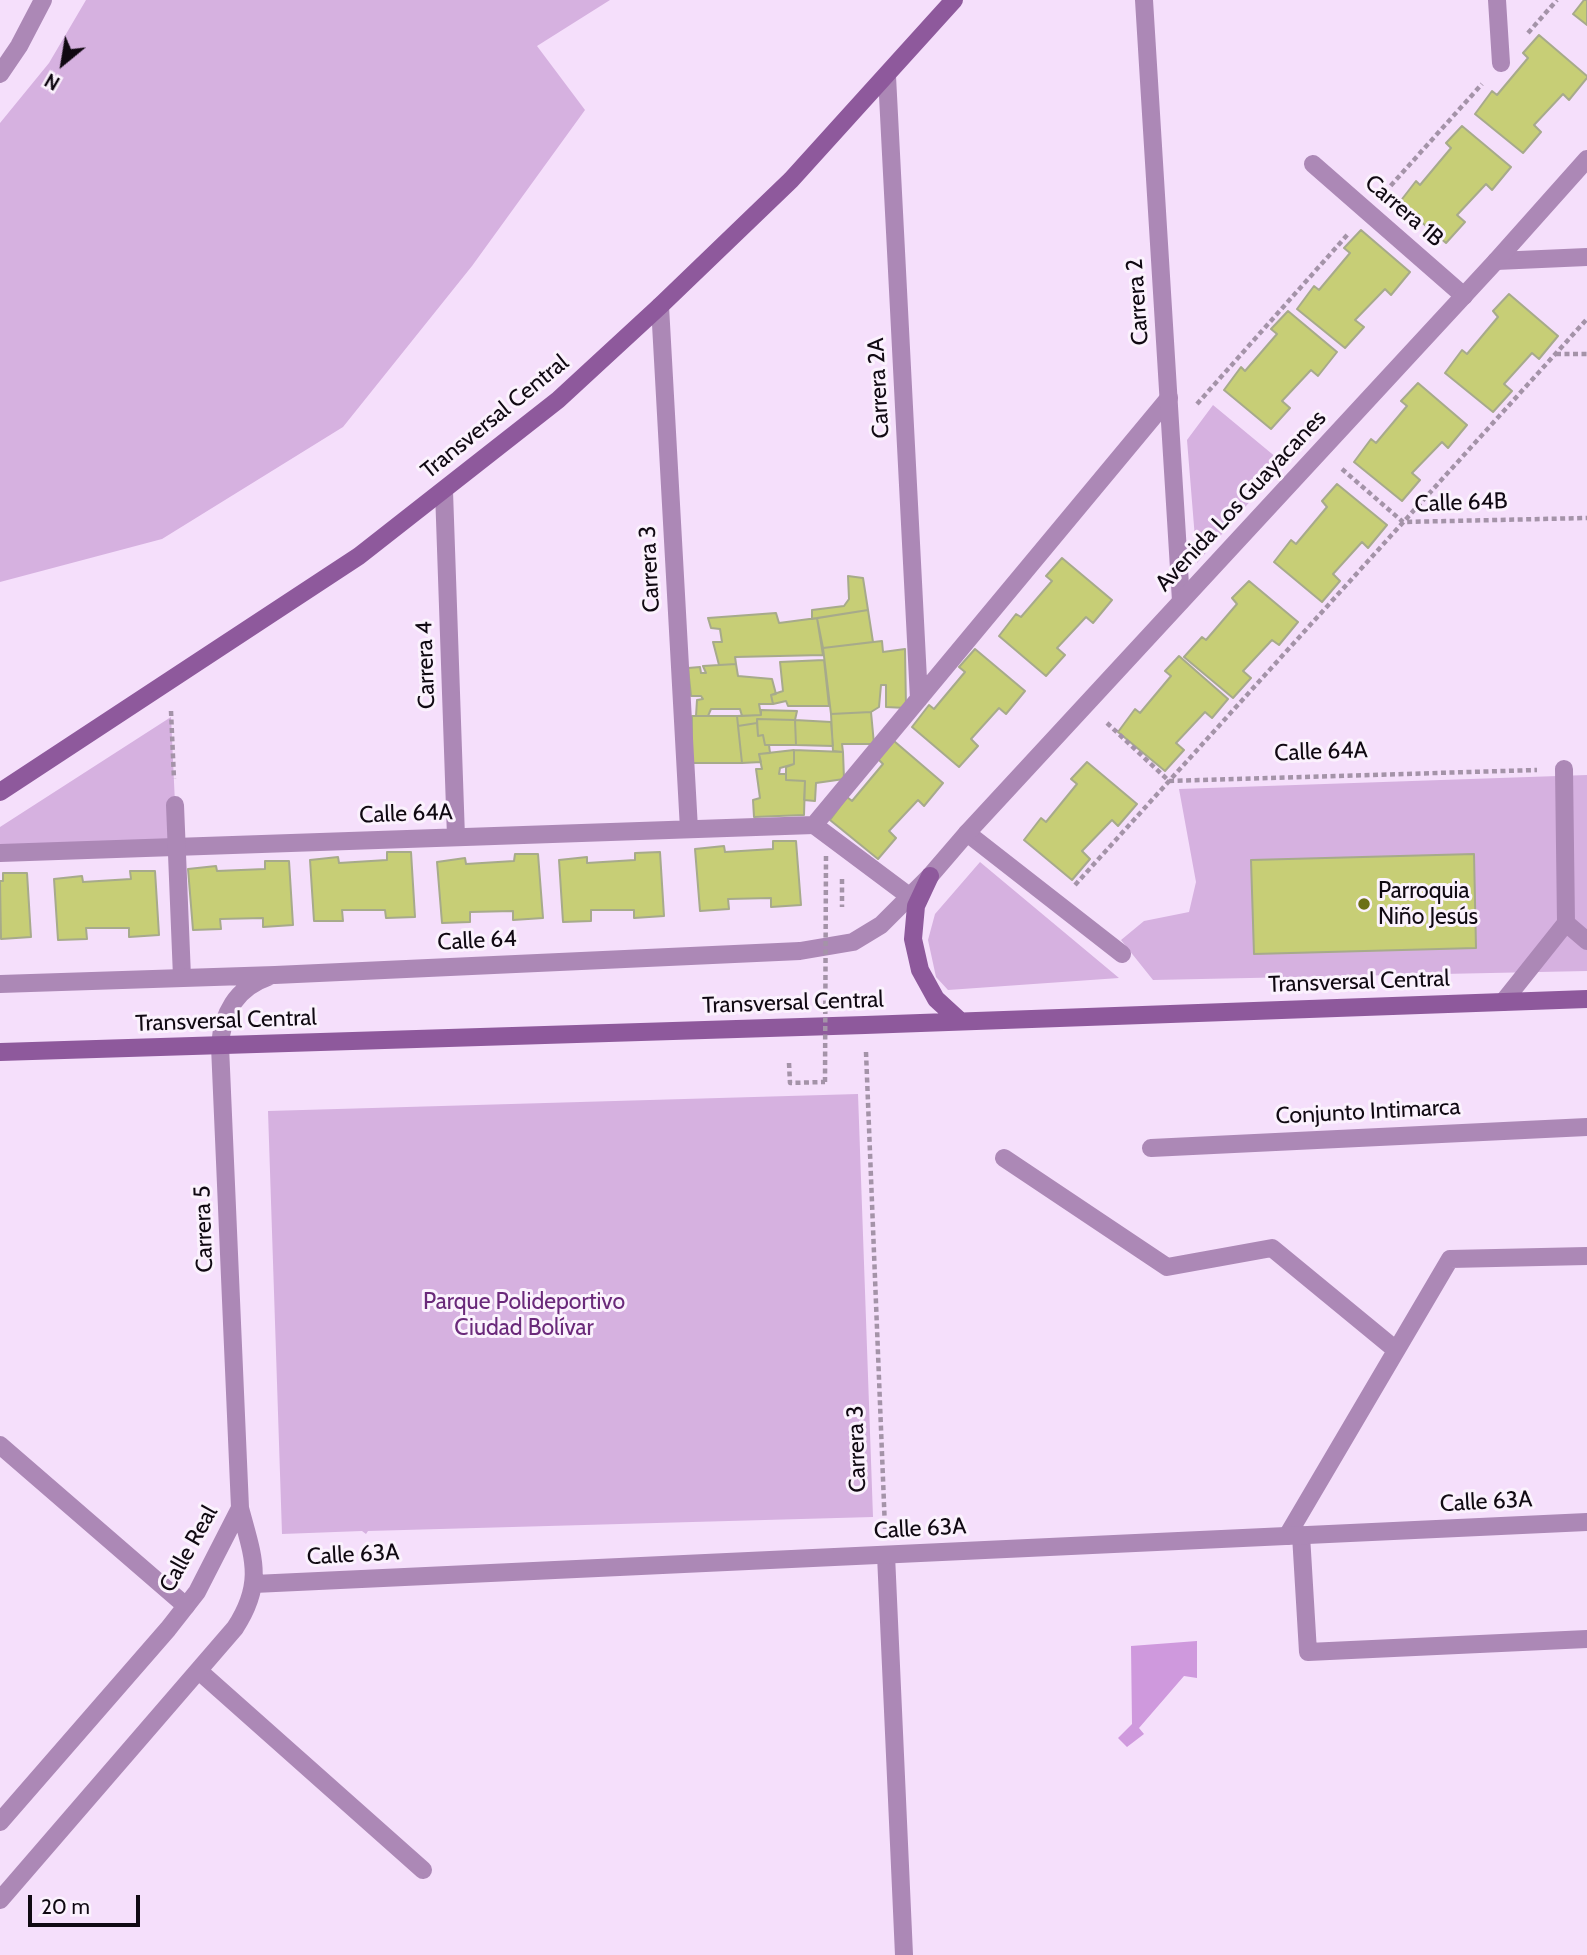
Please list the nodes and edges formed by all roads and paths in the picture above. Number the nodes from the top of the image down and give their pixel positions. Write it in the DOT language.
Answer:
graph roads {
  1 [pos="43,0"];
  2 [pos="954,0"];
  3 [pos="1144,0"];
  4 [pos="1497,0"];
  5 [pos="1501,63"];
  6 [pos="0,74"];
  7 [pos="887,76"];
  8 [pos="1587,159"];
  9 [pos="1313,164"];
  10 [pos="1587,257"];
  11 [pos="1496,261"];
  12 [pos="1464,296"];
  13 [pos="660,306"];
  14 [pos="1587,319"];
  15 [pos="1556,354"];
  16 [pos="1587,354"];
  17 [pos="1169,398"];
  18 [pos="1321,450"];
  19 [pos="444,491"];
  20 [pos="1587,518"];
  21 [pos="1403,523"];
  22 [pos="1181,601"];
  23 [pos="170,681"];
  24 [pos="919,699"];
  25 [pos="1086,704"];
  26 [pos="1564,769"];
  27 [pos="1169,781"];
  28 [pos="0,792"];
  29 [pos="175,804"];
  30 [pos="814,825"];
  31 [pos="689,829"];
  32 [pos="967,832"];
  33 [pos="456,837"];
  34 [pos="177,847"];
  35 [pos="0,853"];
  36 [pos="826,856"];
  37 [pos="930,876"];
  38 [pos="909,896"];
  39 [pos="1058,904"];
  40 [pos="1566,923"];
  41 [pos="1587,941"];
  42 [pos="1122,954"];
  43 [pos="275,975"];
  44 [pos="182,977"];
  45 [pos="0,984"];
  46 [pos="1587,999"];
  47 [pos="1503,1002"];
  48 [pos="960,1021"];
  49 [pos="865,1025"];
  50 [pos="220,1046"];
  51 [pos="0,1052"];
  52 [pos="789,1063"];
  53 [pos="1587,1127"];
  54 [pos="1151,1148"];
  55 [pos="1004,1158"];
  56 [pos="1587,1256"];
  57 [pos="1396,1350"];
  58 [pos="0,1445"];
  59 [pos="240,1508"];
  60 [pos="1587,1522"];
  61 [pos="1294,1535"];
  62 [pos="886,1555"];
  63 [pos="254,1584"];
  64 [pos="186,1606"];
  65 [pos="1587,1639"];
  66 [pos="199,1671"];
  67 [pos="0,1822"];
  68 [pos="423,1870"];
  69 [pos="0,1900"];
  70 [pos="904,1955"];
  1 -- 6 [label="street"];
  2 -- 7 [label="main road, Transversal Central"];
  3 -- 17 [label="street, Carrera 2"];
  4 -- 5 [label="street"];
  7 -- 13 [label="main road, Transversal Central"];
  7 -- 24 [label="street, Carrera 2A"];
  8 -- 11 [label="street, Avenida Los Guayacanes"];
  9 -- 12 [label="street, Carrera 1B"];
  10 -- 11 [label="street"];
  11 -- 12 [label="street, Avenida Los Guayacanes"];
  12 -- 18 [label="street, Avenida Los Guayacanes"];
  13 -- 19 [label="main road, Transversal Central"];
  13 -- 31 [label="street, Carrera 3"];
  14 -- 15 [label="path"];
  15 -- 16 [label="path"];
  15 -- 21 [label="path"];
  17 -- 22 [label="street, Carrera 2"];
  17 -- 24 [label="street"];
  18 -- 21 [label="path, Calle 64B"];
  18 -- 22 [label="street, Avenida Los Guayacanes"];
  19 -- 23 [label="main road, Transversal Central"];
  19 -- 33 [label="street, Carrera 4"];
  20 -- 21 [label="path, Calle 64B"];
  21 -- 27 [label="path"];
  22 -- 25 [label="street, Avenida Los Guayacanes"];
  23 -- 28 [label="main road, Transversal Central"];
  23 -- 29 [label="path"];
  24 -- 30 [label="street"];
  25 -- 27 [label="path"];
  25 -- 32 [label="street, Avenida Los Guayacanes"];
  26 -- 27 [label="path, Calle 64A"];
  26 -- 40 [label="street"];
  27 -- 39 [label="path"];
  29 -- 34 [label="street"];
  30 -- 31 [label="street, Calle 64A"];
  30 -- 38 [label="street"];
  31 -- 33 [label="street, Calle 64A"];
  32 -- 37 [label="street, Avenida Los Guayacanes"];
  32 -- 39 [label="street"];
  33 -- 34 [label="street, Calle 64A"];
  34 -- 35 [label="street, Calle 64A"];
  34 -- 44 [label="street"];
  36 -- 52 [label="path, bridge"];
  37 -- 38 [label="street, Calle 64"];
  37 -- 48 [label="main road"];
  38 -- 43 [label="street, Calle 64"];
  39 -- 42 [label="street"];
  40 -- 41 [label="street"];
  40 -- 47 [label="street"];
  43 -- 44 [label="street, Calle 64"];
  43 -- 50 [label="street, Carrera 5"];
  44 -- 45 [label="street, Calle 64"];
  46 -- 47 [label="main road, Transversal Central"];
  47 -- 48 [label="main road, Transversal Central"];
  48 -- 49 [label="main road, Transversal Central"];
  49 -- 50 [label="main road, Transversal Central"];
  49 -- 62 [label="path, Carrera 3"];
  50 -- 51 [label="main road, Transversal Central"];
  50 -- 59 [label="street, Carrera 5"];
  53 -- 54 [label="street, Conjunto Intimarca"];
  55 -- 57 [label="street"];
  56 -- 57 [label="street"];
  57 -- 61 [label="street"];
  58 -- 64 [label="street"];
  59 -- 63 [label="street, Calle Real"];
  59 -- 64 [label="street, Calle Real"];
  60 -- 61 [label="street, Calle 63A"];
  61 -- 62 [label="street, Calle 63A"];
  61 -- 65 [label="street"];
  62 -- 63 [label="street, Calle 63A"];
  62 -- 70 [label="street"];
  63 -- 66 [label="street, Calle Real"];
  64 -- 67 [label="street, Calle Real"];
  66 -- 68 [label="street"];
  66 -- 69 [label="street, Calle Real"];
}
